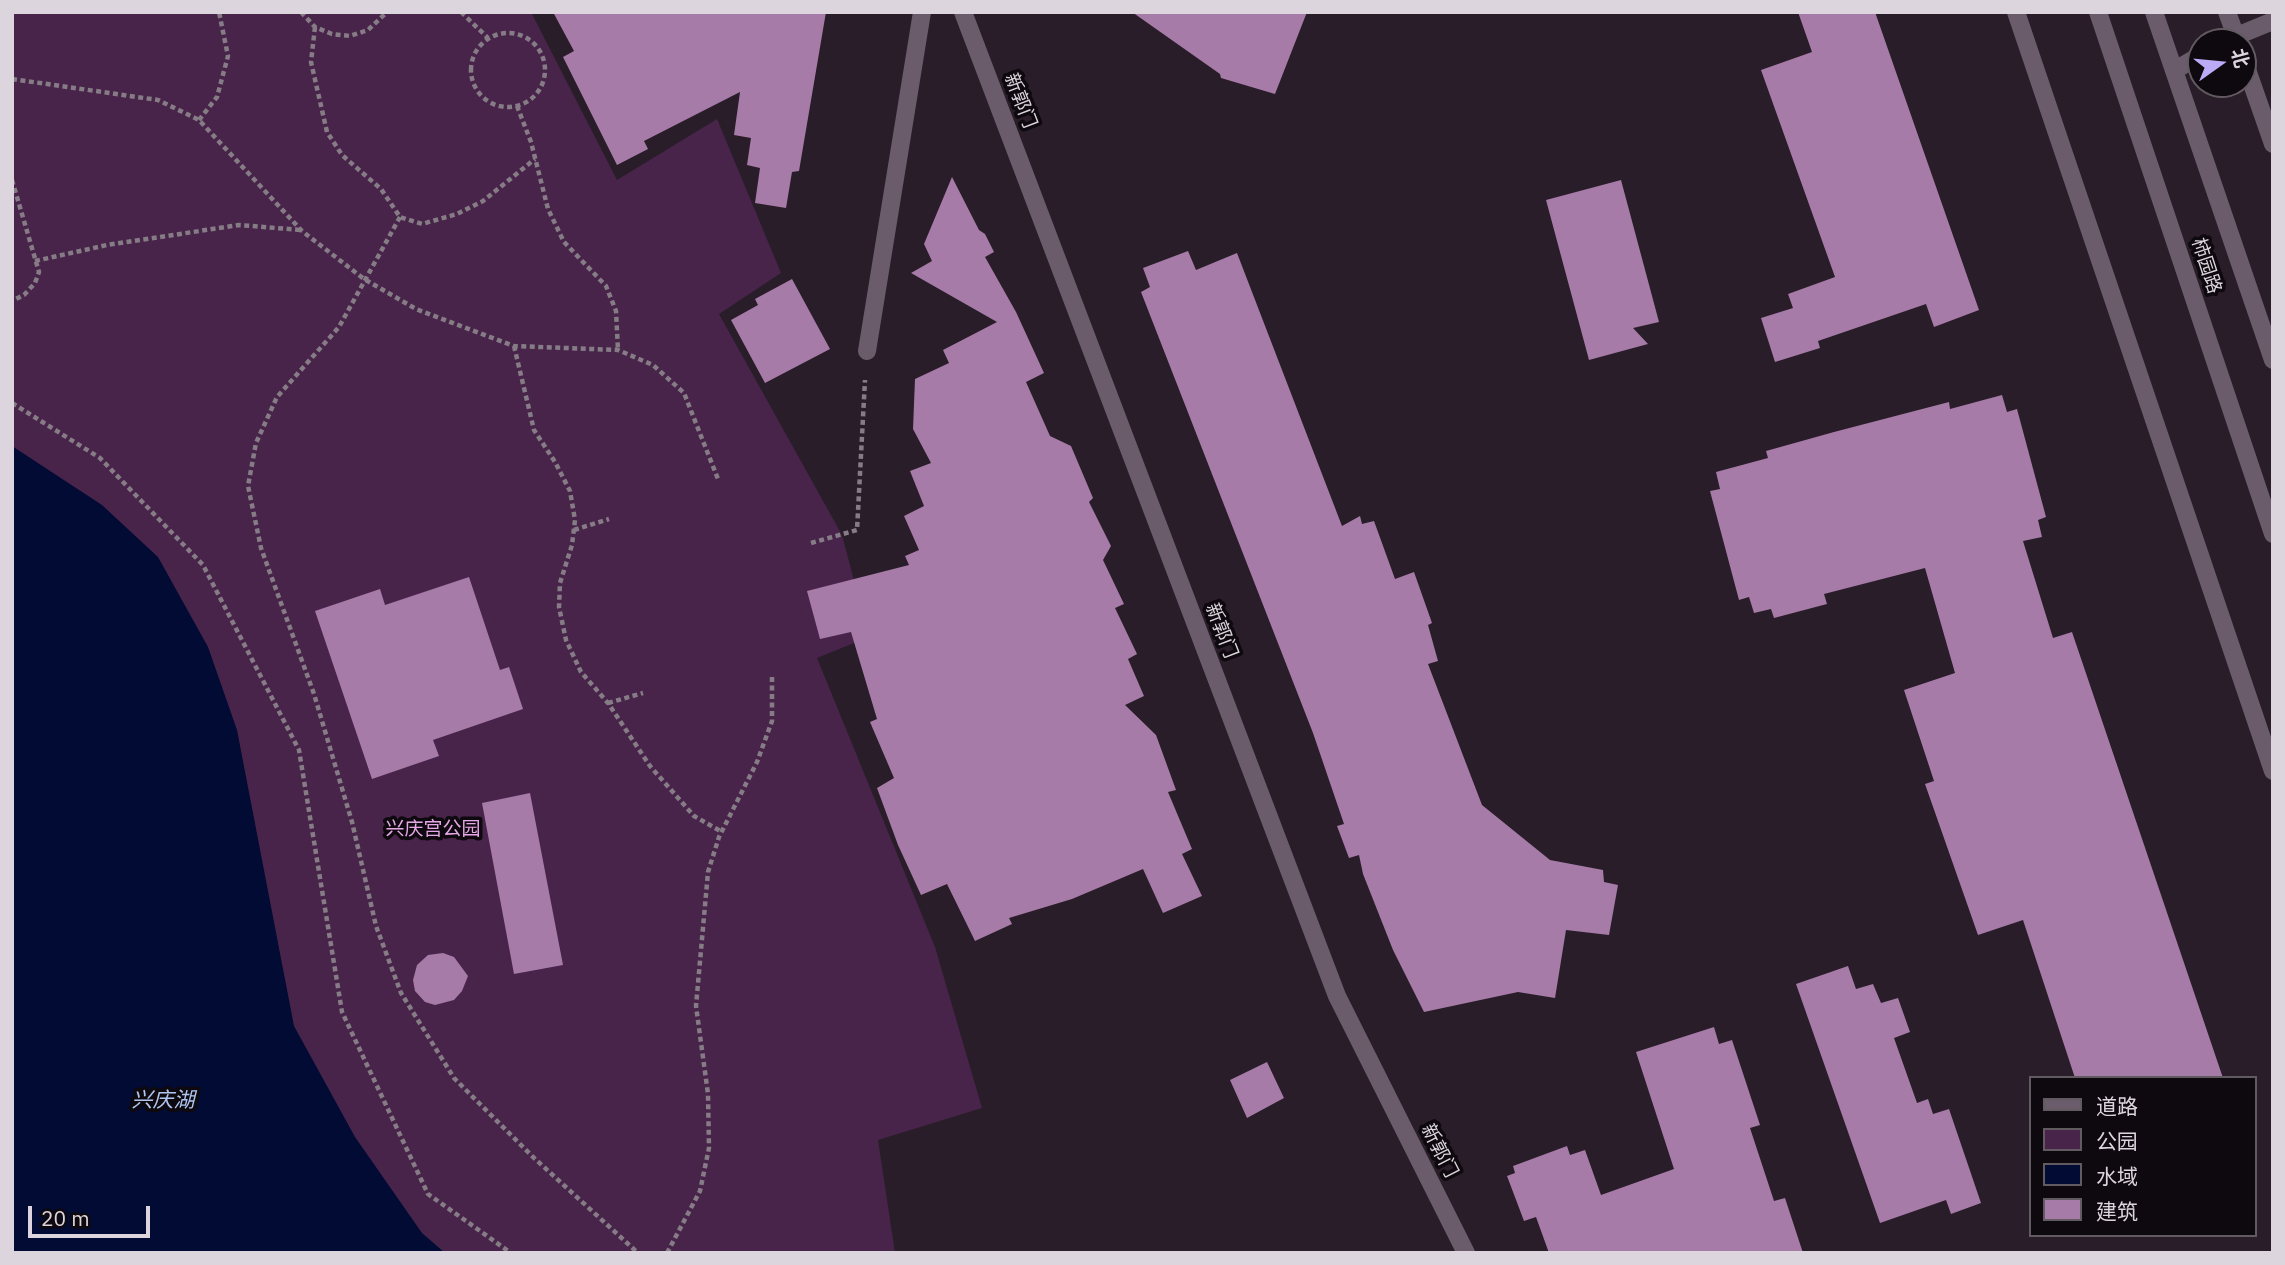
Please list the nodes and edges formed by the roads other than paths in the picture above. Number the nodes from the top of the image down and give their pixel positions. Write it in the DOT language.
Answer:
graph roads {
  1 [pos="922,12"];
  2 [pos="963,12"];
  3 [pos="2016,12"];
  4 [pos="2098,12"];
  5 [pos="2154,12"];
  6 [pos="2187,63"];
  7 [pos="2175,70"];
  8 [pos="2257,98"];
  9 [pos="2273,144"];
  10 [pos="867,351"];
  11 [pos="2273,360"];
  12 [pos="2273,534"];
  13 [pos="2273,771"];
  14 [pos="1466,1253"];
  1 -- 10 [label="street"];
  2 -- 14 [label="street, 新郭门"];
  3 -- 13 [label="street"];
  4 -- 12 [label="street, 柿园路"];
  5 -- 7 [label="street, 柿园路"];
  6 -- 7 [label="street"];
  7 -- 11 [label="street, 柿园路"];
  8 -- 9 [label="street"];
}
